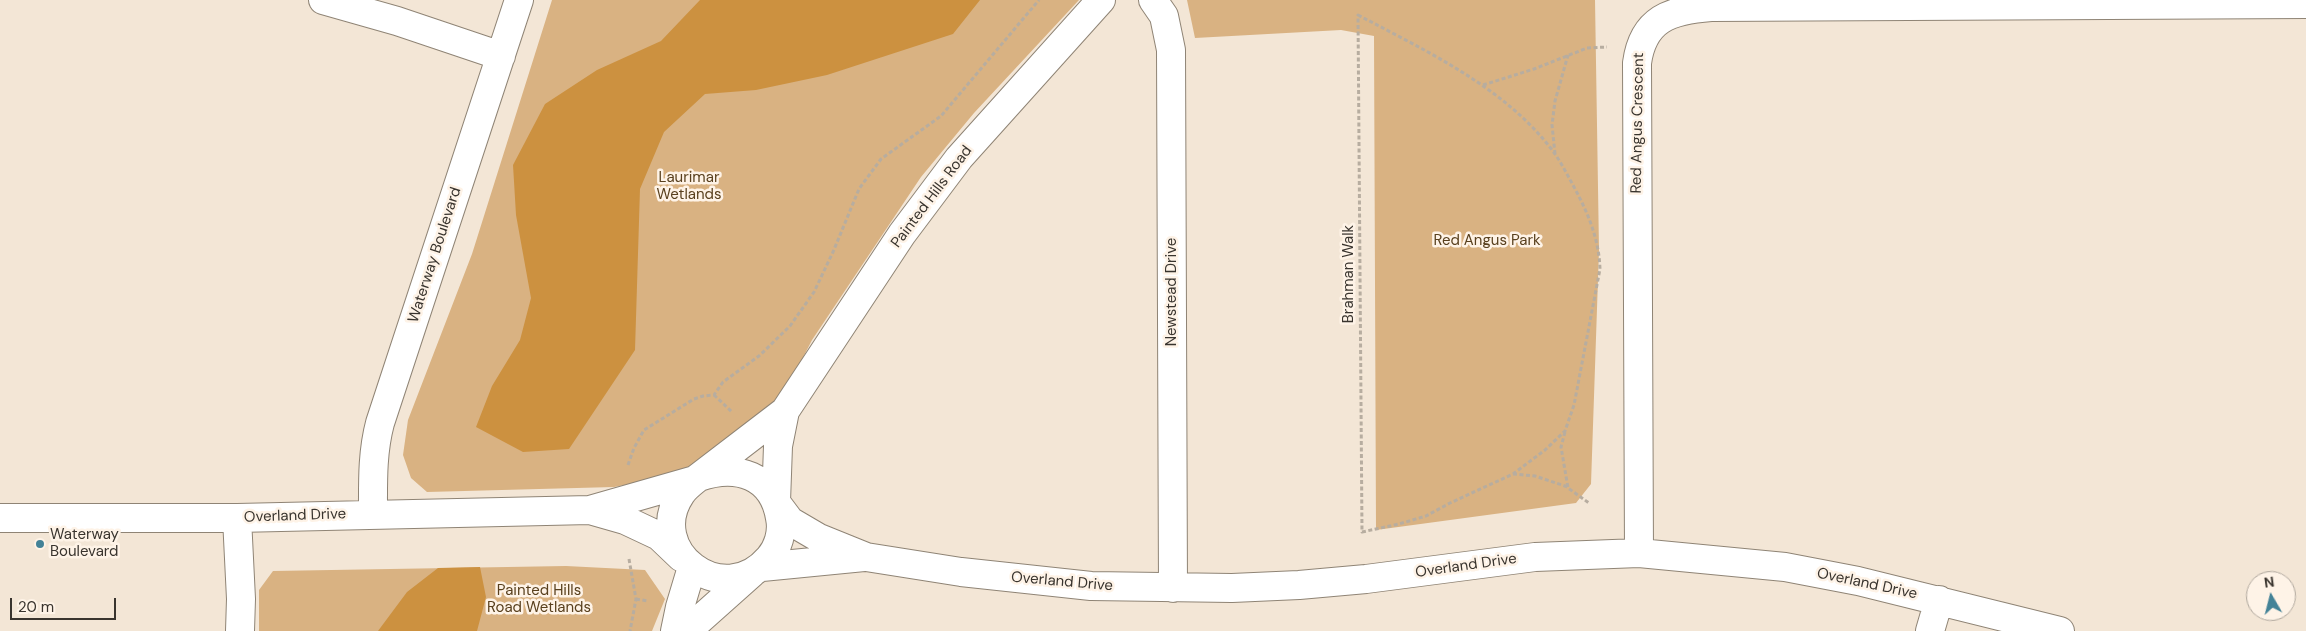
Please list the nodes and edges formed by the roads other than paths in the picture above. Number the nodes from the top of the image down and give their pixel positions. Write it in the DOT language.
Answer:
graph roads {
  1 [pos="323,0"];
  2 [pos="519,0"];
  3 [pos="1101,0"];
  4 [pos="1153,0"];
  5 [pos="2306,4"];
  6 [pos="501,56"];
  7 [pos="785,411"];
  8 [pos="697,479"];
  9 [pos="777,504"];
  10 [pos="626,510"];
  11 [pos="373,514"];
  12 [pos="0,518"];
  13 [pos="237,518"];
  14 [pos="1638,553"];
  15 [pos="866,557"];
  16 [pos="689,565"];
  17 [pos="758,569"];
  18 [pos="1173,588"];
  19 [pos="1939,600"];
  20 [pos="240,631"];
  21 [pos="675,631"];
  22 [pos="687,631"];
  23 [pos="1930,631"];
  24 [pos="2060,631"];
  1 -- 6 [label="street"];
  2 -- 6 [label="street, Waterway Boulevard"];
  3 -- 7 [label="street, Painted Hills Road"];
  4 -- 18 [label="street, Newstead Drive"];
  5 -- 14 [label="street, Red Angus Crescent"];
  6 -- 11 [label="street, Waterway Boulevard"];
  7 -- 8 [label="street, Painted Hills Road"];
  7 -- 9 [label="street, Painted Hills Road"];
  8 -- 9 [label="street"];
  8 -- 10 [label="street"];
  8 -- 16 [label="street"];
  9 -- 15 [label="street, Overland Drive"];
  9 -- 17 [label="street"];
  10 -- 11 [label="street, Overland Drive"];
  10 -- 16 [label="street, Overland Drive"];
  11 -- 13 [label="street, Overland Drive"];
  12 -- 13 [label="street, Overland Drive"];
  13 -- 20 [label="street"];
  14 -- 18 [label="street, Overland Drive"];
  14 -- 19 [label="street, Overland Drive"];
  15 -- 17 [label="street, Overland Drive"];
  15 -- 18 [label="street, Overland Drive"];
  16 -- 17 [label="street"];
  16 -- 21 [label="street"];
  17 -- 22 [label="street"];
  19 -- 23 [label="street"];
  19 -- 24 [label="street, Overland Drive"];
}
